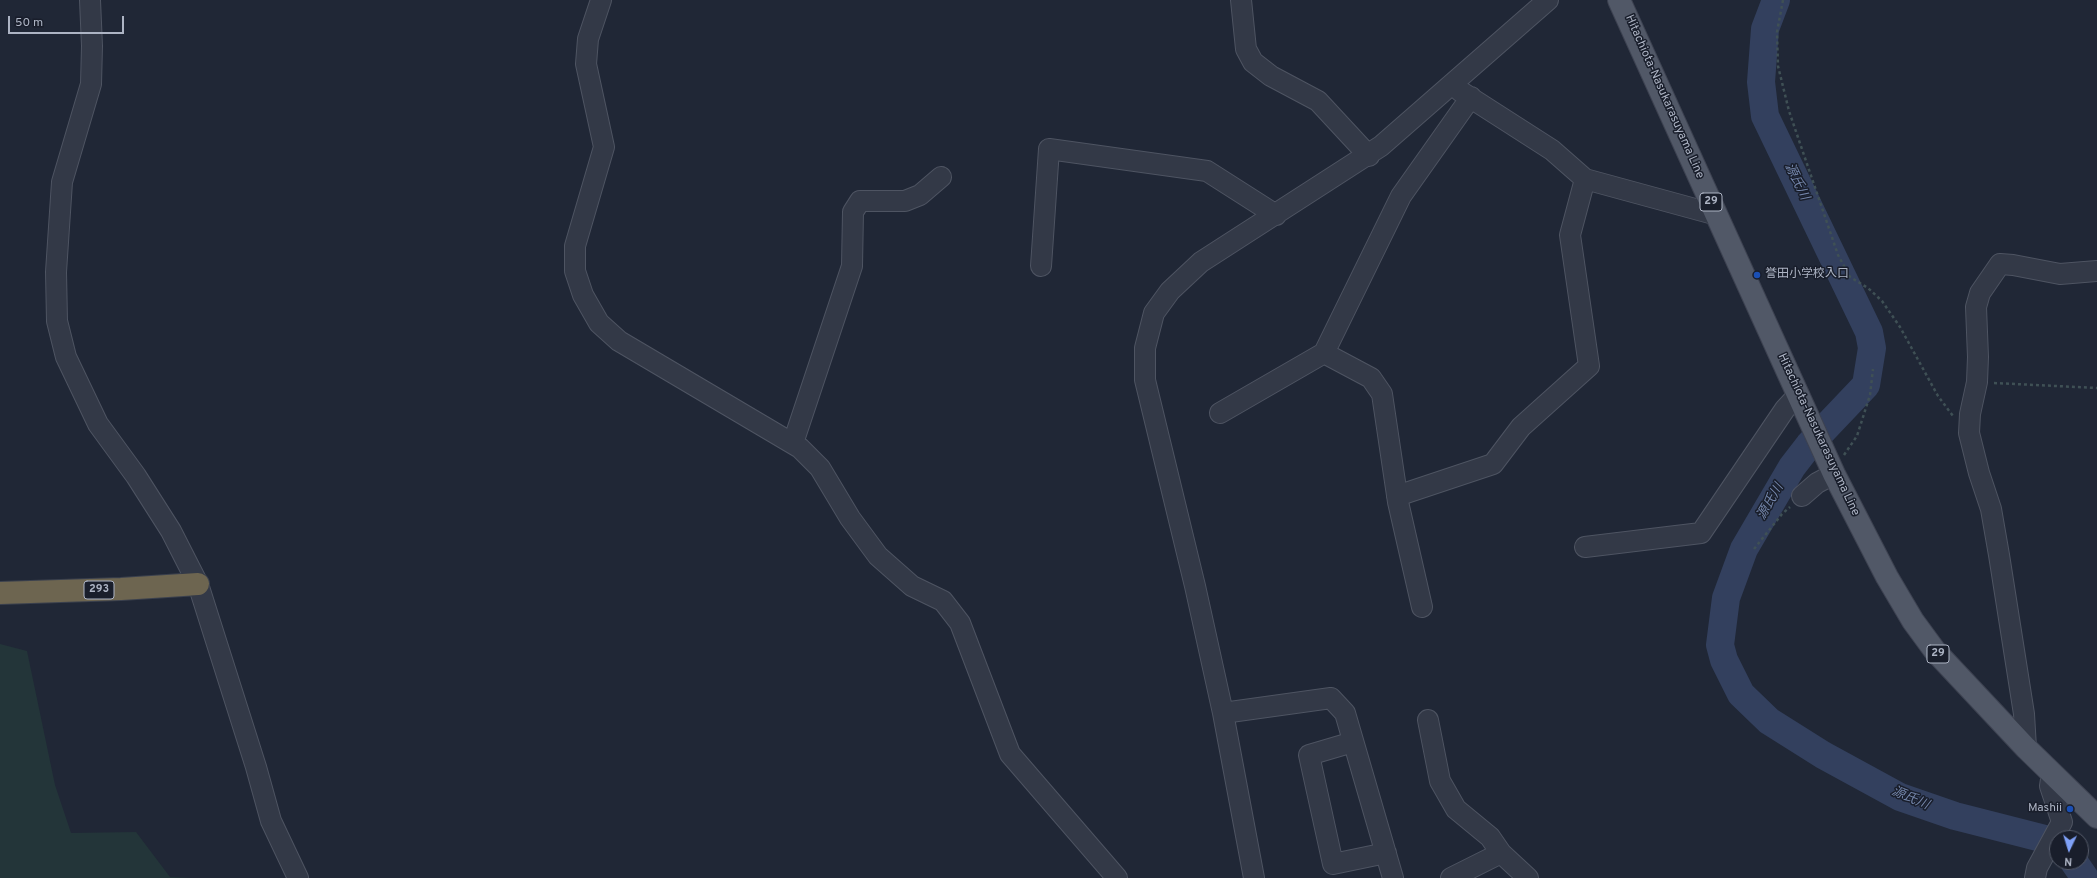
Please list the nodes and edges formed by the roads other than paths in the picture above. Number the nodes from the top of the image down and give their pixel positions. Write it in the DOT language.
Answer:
graph roads {
  1 [pos="90,0"];
  2 [pos="601,0"];
  3 [pos="1241,0"];
  4 [pos="1548,0"];
  5 [pos="1620,0"];
  6 [pos="1449,87"];
  7 [pos="1471,97"];
  8 [pos="1369,156"];
  9 [pos="941,177"];
  10 [pos="1585,179"];
  11 [pos="1276,215"];
  12 [pos="1717,215"];
  13 [pos="1041,266"];
  14 [pos="2097,270"];
  15 [pos="1324,353"];
  16 [pos="1801,400"];
  17 [pos="1220,413"];
  18 [pos="793,443"];
  19 [pos="1830,466"];
  20 [pos="1397,496"];
  21 [pos="1802,496"];
  22 [pos="1586,547"];
  23 [pos="198,584"];
  24 [pos="0,593"];
  25 [pos="1422,607"];
  26 [pos="1223,713"];
  27 [pos="1428,720"];
  28 [pos="1353,742"];
  29 [pos="2026,748"];
  30 [pos="2052,773"];
  31 [pos="2097,817"];
  32 [pos="1386,853"];
  33 [pos="1501,853"];
  34 [pos="1111,872"];
  35 [pos="2036,873"];
  36 [pos="298,878"];
  37 [pos="1254,878"];
  38 [pos="1393,878"];
  39 [pos="1451,878"];
  40 [pos="1528,878"];
  1 -- 23 [label="street"];
  2 -- 18 [label="street"];
  3 -- 8 [label="street"];
  4 -- 6 [label="street"];
  5 -- 12 [label="main road, Hitachiota-Nasukarasuyama Line / 29"];
  6 -- 7 [label="street"];
  6 -- 8 [label="street"];
  7 -- 10 [label="street"];
  7 -- 15 [label="street"];
  8 -- 11 [label="street"];
  9 -- 18 [label="street"];
  10 -- 12 [label="street"];
  10 -- 20 [label="street"];
  11 -- 13 [label="street"];
  11 -- 26 [label="street"];
  12 -- 16 [label="main road, Hitachiota-Nasukarasuyama Line / 29"];
  14 -- 29 [label="street"];
  15 -- 17 [label="street"];
  15 -- 20 [label="street"];
  16 -- 19 [label="main road, Hitachiota-Nasukarasuyama Line / 29"];
  16 -- 22 [label="street"];
  18 -- 34 [label="street"];
  19 -- 21 [label="street"];
  19 -- 29 [label="main road, Hitachiota-Nasukarasuyama Line / 29"];
  20 -- 25 [label="street"];
  23 -- 24 [label="highway, 293"];
  23 -- 36 [label="street"];
  26 -- 28 [label="street"];
  26 -- 37 [label="street"];
  27 -- 33 [label="street"];
  28 -- 32 [label="street"];
  28 -- 32 [label="street"];
  29 -- 30 [label="main road, Hitachiota-Nasukarasuyama Line / 29"];
  30 -- 31 [label="main road, Hitachiota-Nasukarasuyama Line / 29"];
  30 -- 35 [label="street"];
  32 -- 38 [label="street"];
  33 -- 39 [label="street"];
  33 -- 40 [label="street"];
}
